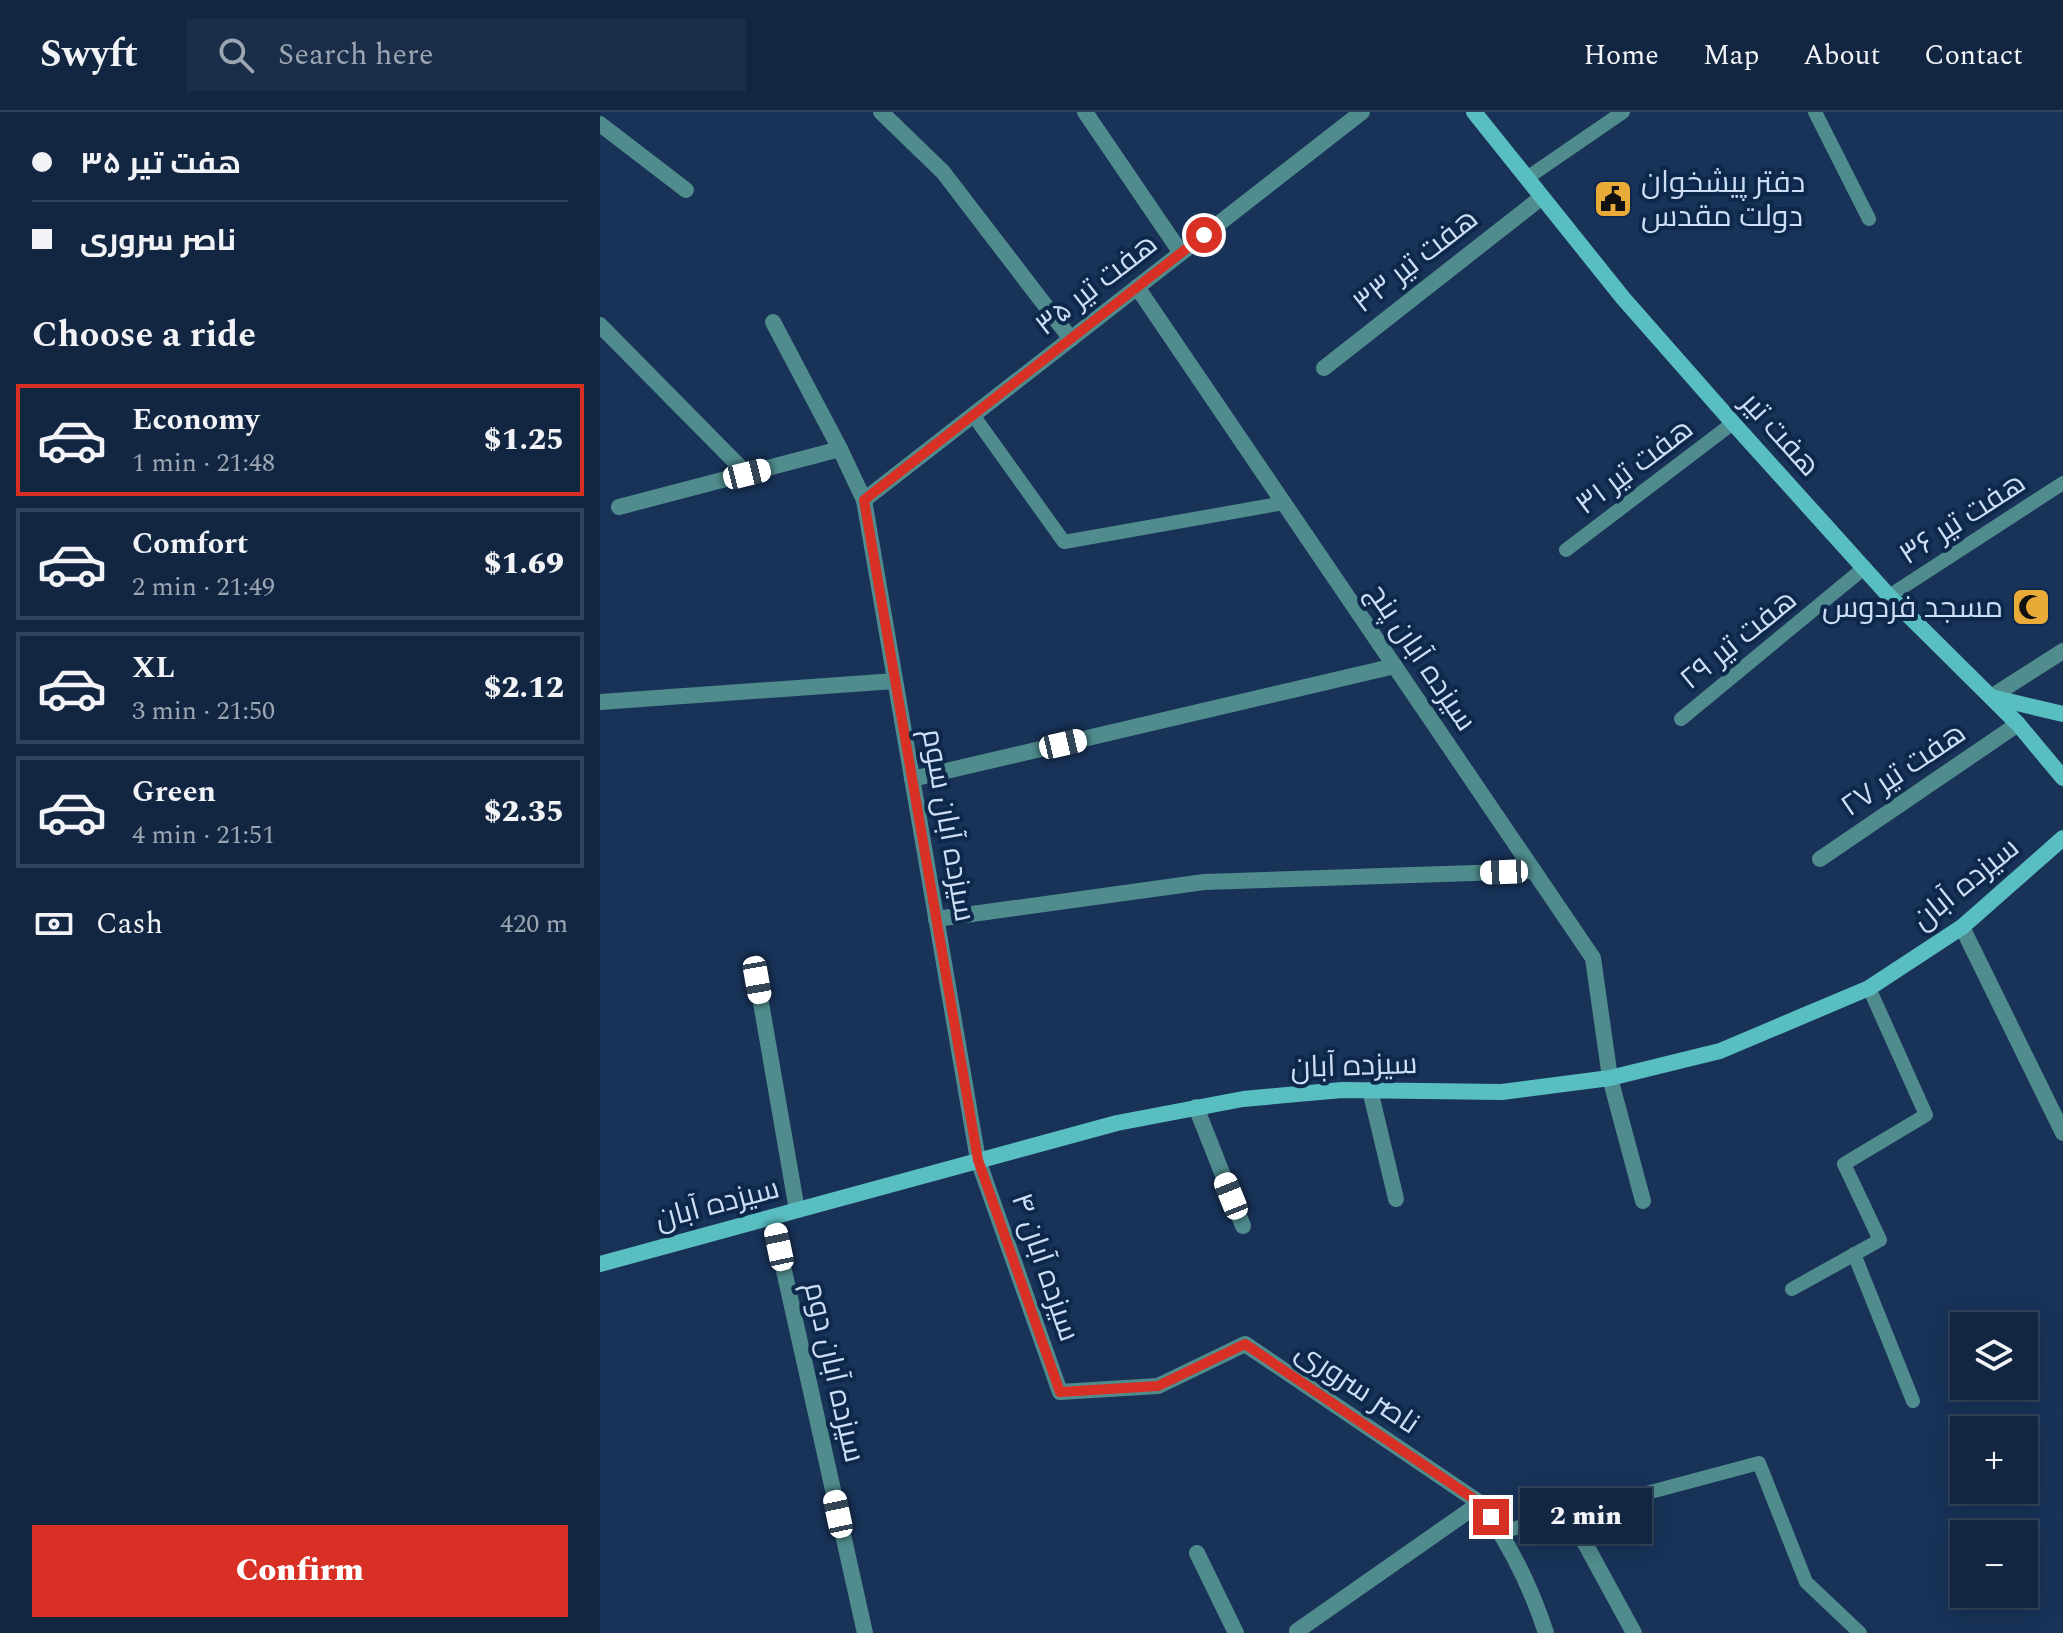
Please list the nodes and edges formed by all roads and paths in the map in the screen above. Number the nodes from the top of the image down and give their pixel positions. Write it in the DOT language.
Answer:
graph roads {
  1 [pos="881,112"];
  2 [pos="1085,112"];
  3 [pos="1362,112"];
  4 [pos="1474,112"];
  5 [pos="1623,112"];
  6 [pos="1815,112"];
  7 [pos="600,124"];
  8 [pos="1527,178"];
  9 [pos="686,190"];
  10 [pos="1542,197"];
  11 [pos="1869,219"];
  12 [pos="1181,253"];
  13 [pos="1137,287"];
  14 [pos="773,322"];
  15 [pos="600,325"];
  16 [pos="1071,339"];
  17 [pos="1324,368"];
  18 [pos="973,415"];
  19 [pos="1733,423"];
  20 [pos="840,449"];
  21 [pos="747,474"];
  22 [pos="2063,483"];
  23 [pos="864,500"];
  24 [pos="1284,503"];
  25 [pos="619,507"];
  26 [pos="1566,550"];
  27 [pos="1864,568"];
  28 [pos="1889,596"];
  29 [pos="2063,651"];
  30 [pos="1395,666"];
  31 [pos="895,681"];
  32 [pos="1991,697"];
  33 [pos="600,702"];
  34 [pos="2063,714"];
  35 [pos="1681,719"];
  36 [pos="2018,724"];
  37 [pos="2063,778"];
  38 [pos="912,779"];
  39 [pos="2063,838"];
  40 [pos="1820,859"];
  41 [pos="1534,871"];
  42 [pos="936,919"];
  43 [pos="1962,927"];
  44 [pos="757,980"];
  45 [pos="1869,988"];
  46 [pos="1610,1078"];
  47 [pos="1370,1090"];
  48 [pos="1196,1107"];
  49 [pos="2063,1133"];
  50 [pos="978,1160"];
  51 [pos="1396,1199"];
  52 [pos="1643,1201"];
  53 [pos="797,1210"];
  54 [pos="772,1217"];
  55 [pos="1243,1226"];
  56 [pos="1854,1254"];
  57 [pos="600,1264"];
  58 [pos="1792,1289"];
  59 [pos="1060,1392"];
  60 [pos="1913,1401"];
  61 [pos="1480,1503"];
  62 [pos="1569,1514"];
  63 [pos="1501,1532"];
  64 [pos="1197,1553"];
  65 [pos="1296,1632"];
  66 [pos="865,1633"];
  67 [pos="1236,1633"];
  68 [pos="1546,1633"];
  69 [pos="1634,1633"];
  70 [pos="1860,1633"];
  1 -- 16 [label="street"];
  2 -- 12 [label="street"];
  3 -- 12 [label="street, هفت تیر ۳۵"];
  4 -- 8 [label="street, هفت تیر"];
  5 -- 8 [label="lane"];
  6 -- 11 [label="lane"];
  7 -- 9 [label="street"];
  8 -- 10 [label="street, هفت تیر"];
  10 -- 17 [label="street, هفت تیر ۳۳"];
  10 -- 19 [label="street, هفت تیر"];
  12 -- 13 [label="street, هفت تیر ۳۵"];
  13 -- 16 [label="street, هفت تیر ۳۵"];
  13 -- 24 [label="street, سیزده آبان پنج"];
  14 -- 20 [label="street, سیزده آبان سوم"];
  15 -- 21 [label="street"];
  16 -- 18 [label="street, هفت تیر ۳۵"];
  18 -- 23 [label="street, هفت تیر ۳۵"];
  18 -- 24 [label="lane"];
  19 -- 26 [label="lane, هفت تیر ۳۱"];
  19 -- 27 [label="street, هفت تیر"];
  20 -- 21 [label="street"];
  20 -- 23 [label="street, سیزده آبان سوم"];
  21 -- 25 [label="street"];
  22 -- 28 [label="lane, هفت تیر ۳۶"];
  23 -- 31 [label="street, سیزده آبان سوم"];
  24 -- 30 [label="street, سیزده آبان پنج"];
  27 -- 28 [label="street, هفت تیر"];
  27 -- 35 [label="lane, هفت تیر ۲۹"];
  28 -- 32 [label="street, هفت تیر"];
  29 -- 32 [label="street"];
  30 -- 38 [label="street"];
  30 -- 41 [label="street, سیزده آبان پنج"];
  31 -- 33 [label="street"];
  31 -- 38 [label="street, سیزده آبان سوم"];
  32 -- 34 [label="street"];
  32 -- 36 [label="street, هفت تیر"];
  36 -- 37 [label="street, هفت تیر"];
  36 -- 40 [label="street, هفت تیر ۲۷"];
  38 -- 42 [label="street, سیزده آبان سوم"];
  39 -- 43 [label="street, سیزده آبان"];
  41 -- 42 [label="street"];
  41 -- 46 [label="street, سیزده آبان پنج"];
  42 -- 50 [label="street, سیزده آبان سوم"];
  43 -- 45 [label="street, سیزده آبان"];
  43 -- 49 [label="street"];
  44 -- 53 [label="street"];
  45 -- 46 [label="street, سیزده آبان"];
  45 -- 56 [label="lane"];
  46 -- 47 [label="street, سیزده آبان"];
  46 -- 52 [label="street, سیزده آبان پنج"];
  47 -- 48 [label="street, سیزده آبان"];
  47 -- 51 [label="street"];
  48 -- 50 [label="street, سیزده آبان"];
  48 -- 55 [label="street"];
  50 -- 53 [label="street, سیزده آبان"];
  50 -- 59 [label="street, سیزده آبان ۴"];
  53 -- 54 [label="street, سیزده آبان"];
  54 -- 57 [label="street, سیزده آبان"];
  54 -- 66 [label="street, سیزده آبان دوم"];
  56 -- 58 [label="lane"];
  56 -- 60 [label="lane"];
  59 -- 61 [label="street, ناصر سروری"];
  61 -- 63 [label="street, ناصر سروری"];
  61 -- 65 [label="street"];
  62 -- 63 [label="lane"];
  62 -- 69 [label="street"];
  62 -- 70 [label="lane"];
  63 -- 68 [label="street, ناصر سروری"];
  64 -- 67 [label="street"];
}
